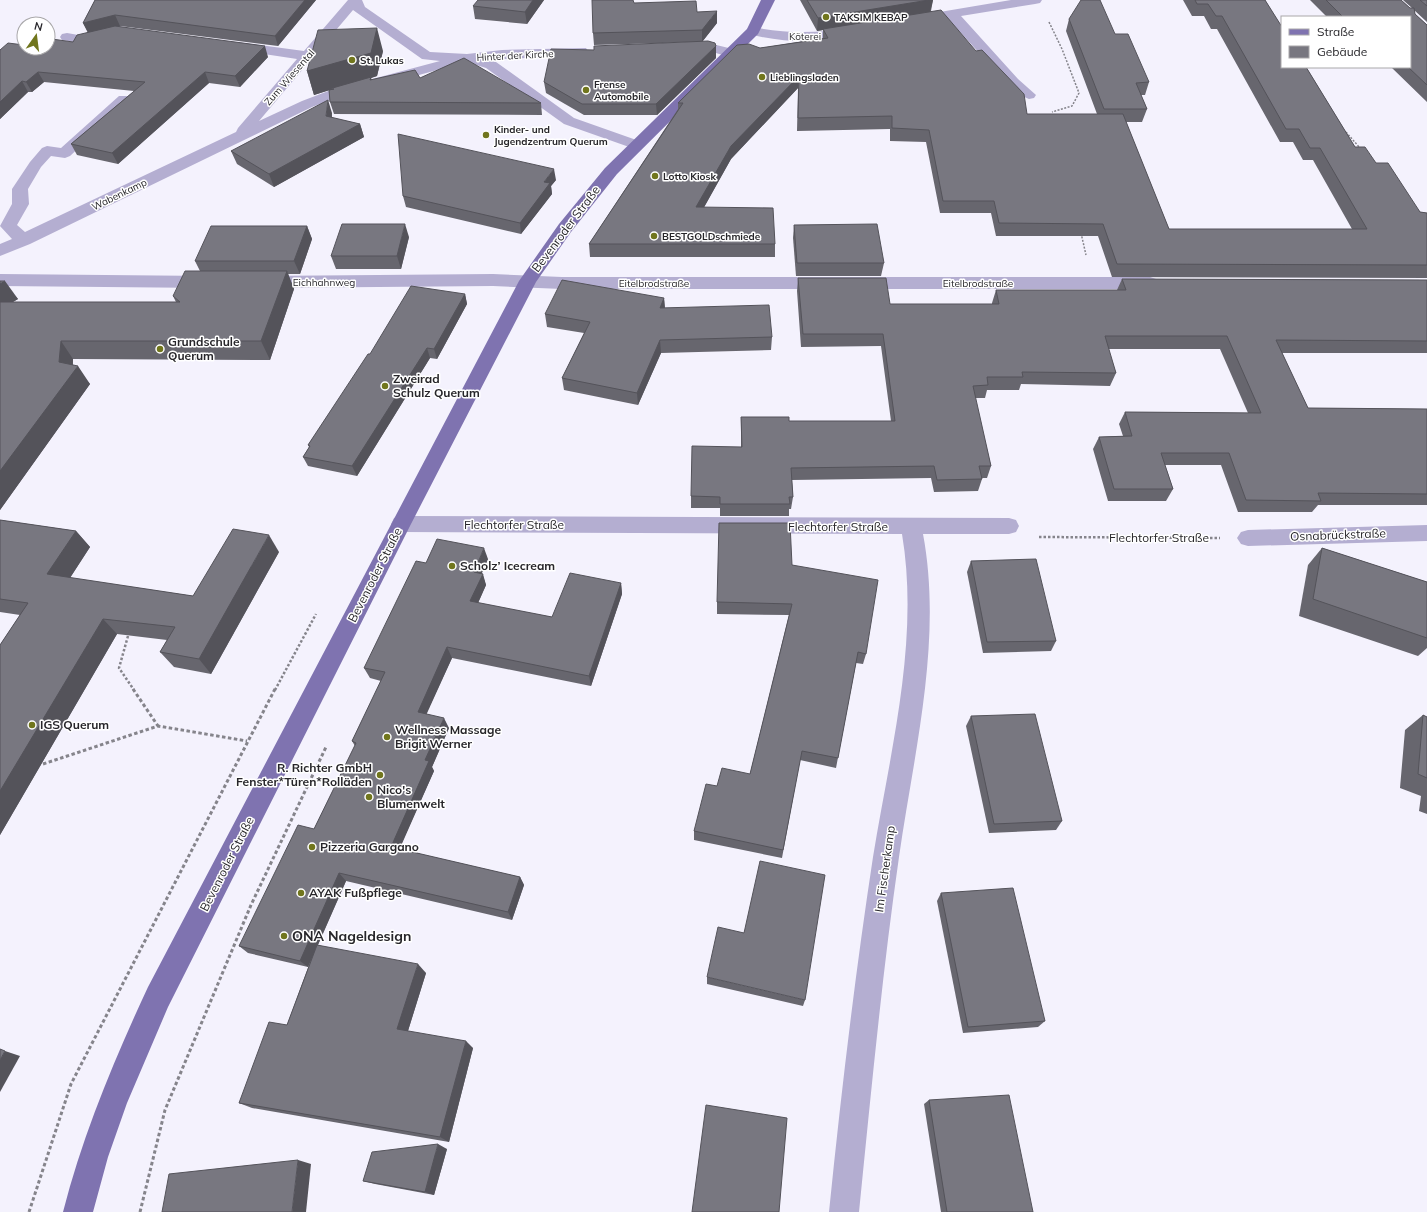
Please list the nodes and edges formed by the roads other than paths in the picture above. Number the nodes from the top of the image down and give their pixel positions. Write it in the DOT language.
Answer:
graph roads {
  1 [pos="355,0"];
  2 [pos="768,0"];
  3 [pos="1035,0"];
  4 [pos="951,14"];
  5 [pos="906,22"];
  6 [pos="870,29"];
  7 [pos="120,30"];
  8 [pos="753,31"];
  9 [pos="67,37"];
  10 [pos="221,44"];
  11 [pos="669,49"];
  12 [pos="597,51"];
  13 [pos="732,53"];
  14 [pos="307,56"];
  15 [pos="467,58"];
  16 [pos="1029,95"];
  17 [pos="124,99"];
  18 [pos="238,136"];
  19 [pos="637,145"];
  20 [pos="24,240"];
  21 [pos="0,251"];
  22 [pos="0,280"];
  23 [pos="528,281"];
  24 [pos="225,282"];
  25 [pos="248,282"];
  26 [pos="1164,284"];
  27 [pos="401,524"];
  28 [pos="1009,526"];
  29 [pos="911,527"];
  30 [pos="1427,533"];
  31 [pos="1248,538"];
  32 [pos="78,1212"];
  33 [pos="844,1212"];
  1 -- 14 [label="street, Zum Wiesental"];
  1 -- 15 [label="street, Zum Wiesental"];
  2 -- 8 [label="main road, Bevenroder Straße"];
  3 -- 4 [label="street"];
  4 -- 5 [label="street"];
  4 -- 16 [label="street"];
  6 -- 8 [label="street, Köterei"];
  7 -- 9 [label="street"];
  8 -- 13 [label="main road, Bevenroder Straße"];
  10 -- 14 [label="street"];
  11 -- 13 [label="street"];
  12 -- 15 [label="street, Hinter der Kirche"];
  13 -- 19 [label="main road, Bevenroder Straße"];
  14 -- 18 [label="street, Zum Wiesental"];
  15 -- 18 [label="street, Hinter der Kirche"];
  15 -- 19 [label="street, Hinter der Kirche"];
  17 -- 20 [label="street"];
  18 -- 20 [label="street, Wabenkamp"];
  19 -- 23 [label="main road, Bevenroder Straße"];
  20 -- 21 [label="street, Wabenkamp"];
  22 -- 24 [label="street"];
  23 -- 25 [label="street, Eichhahnweg"];
  23 -- 26 [label="street, Eitelbrodstraße"];
  23 -- 27 [label="main road, Bevenroder Straße"];
  27 -- 29 [label="street, Flechtorfer Straße"];
  27 -- 32 [label="main road, Bevenroder Straße"];
  28 -- 29 [label="street, Flechtorfer Straße"];
  29 -- 33 [label="street, Im Fischerkamp"];
  30 -- 31 [label="street, Osnabrückstraße"];
}
